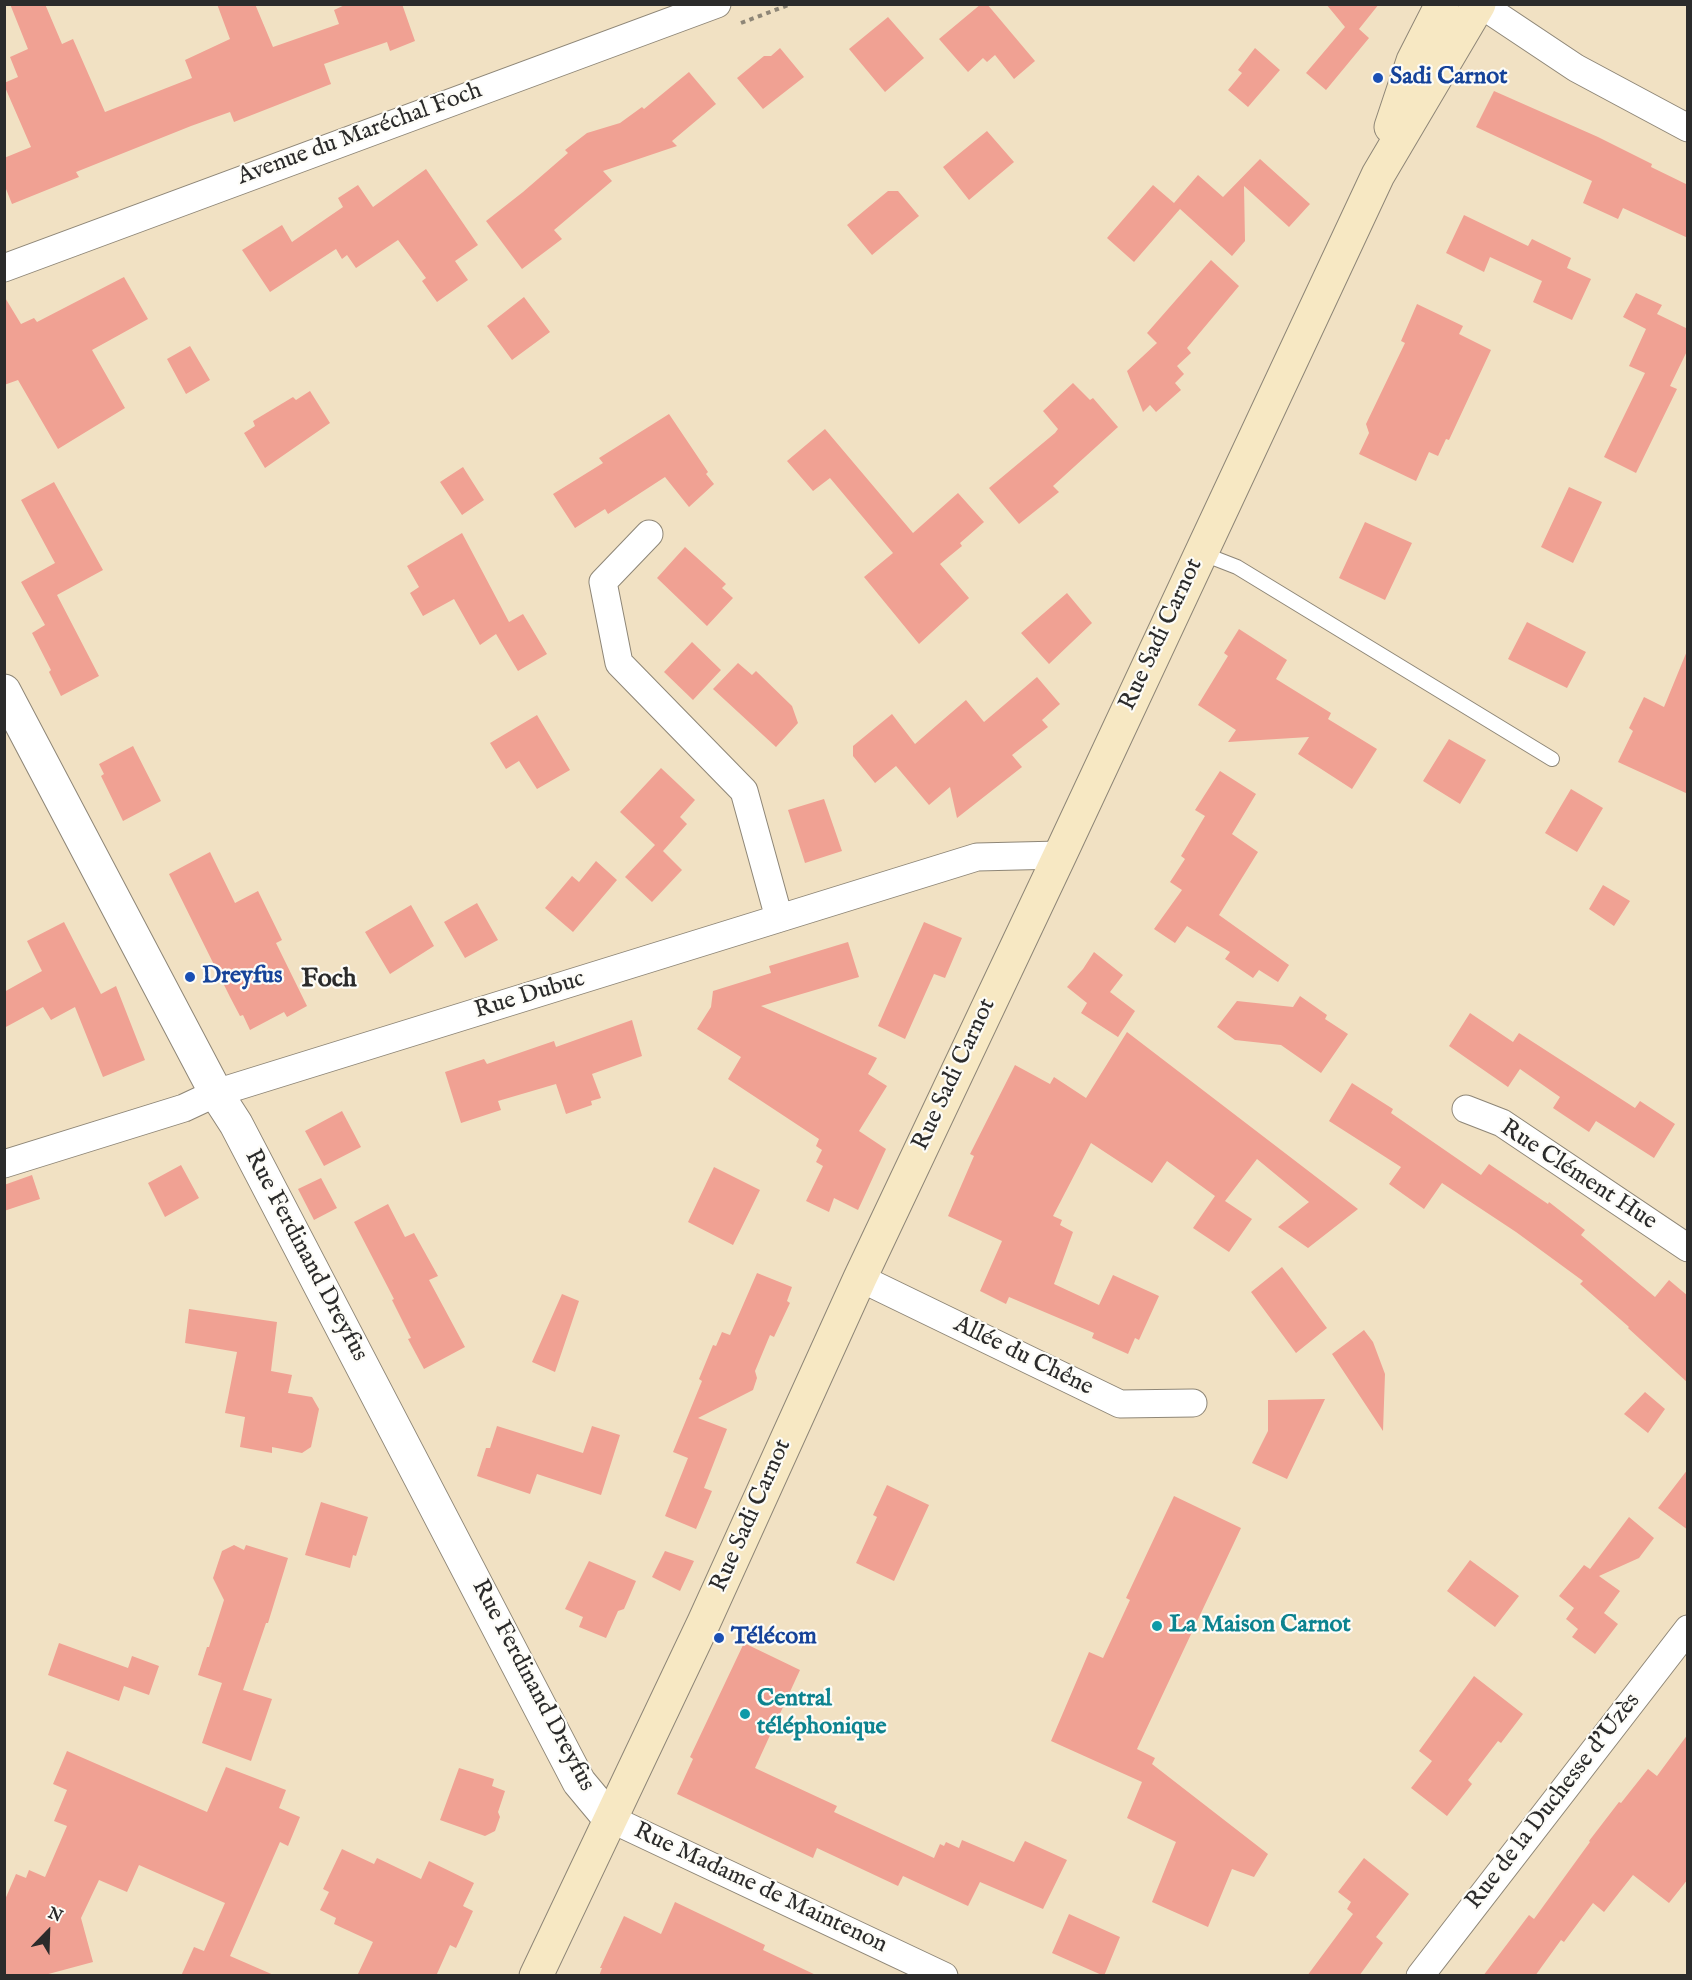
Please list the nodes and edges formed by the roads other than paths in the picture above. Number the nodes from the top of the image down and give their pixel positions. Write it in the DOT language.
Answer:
graph roads {
  1 [pos="717,4"];
  2 [pos="1442,4"];
  3 [pos="1480,4"];
  4 [pos="1688,128"];
  5 [pos="1378,175"];
  6 [pos="4,267"];
  7 [pos="649,534"];
  8 [pos="1200,553"];
  9 [pos="4,691"];
  10 [pos="1552,759"];
  11 [pos="1060,855"];
  12 [pos="778,918"];
  13 [pos="216,1093"];
  14 [pos="1466,1109"];
  15 [pos="4,1164"];
  16 [pos="1688,1248"];
  17 [pos="860,1278"];
  18 [pos="1193,1403"];
  19 [pos="1688,1629"];
  20 [pos="609,1818"];
  21 [pos="536,1976"];
  22 [pos="944,1976"];
  23 [pos="1420,1976"];
  1 -- 6 [label="street, Avenue du Maréchal Foch"];
  2 -- 5 [label="main road, Rue Sadi Carnot"];
  3 -- 4 [label="street"];
  3 -- 5 [label="main road, Rue Sadi Carnot"];
  5 -- 8 [label="main road, Rue Sadi Carnot"];
  7 -- 12 [label="street"];
  8 -- 10 [label="lane"];
  8 -- 11 [label="main road, Rue Sadi Carnot"];
  9 -- 13 [label="street, Rue Ferdinand Dreyfus"];
  11 -- 12 [label="street, Rue Dubuc"];
  11 -- 17 [label="main road, Rue Sadi Carnot"];
  12 -- 13 [label="street, Rue Dubuc"];
  13 -- 15 [label="street, Rue Dubuc"];
  13 -- 20 [label="street, Rue Ferdinand Dreyfus"];
  14 -- 16 [label="street, Rue Clément Hue"];
  17 -- 18 [label="street, Allée du Chêne"];
  17 -- 20 [label="main road, Rue Sadi Carnot"];
  19 -- 23 [label="street, Rue de la Duchesse d'Uzès"];
  20 -- 21 [label="main road, Rue Sadi Carnot"];
  20 -- 22 [label="street, Rue Madame de Maintenon"];
}
